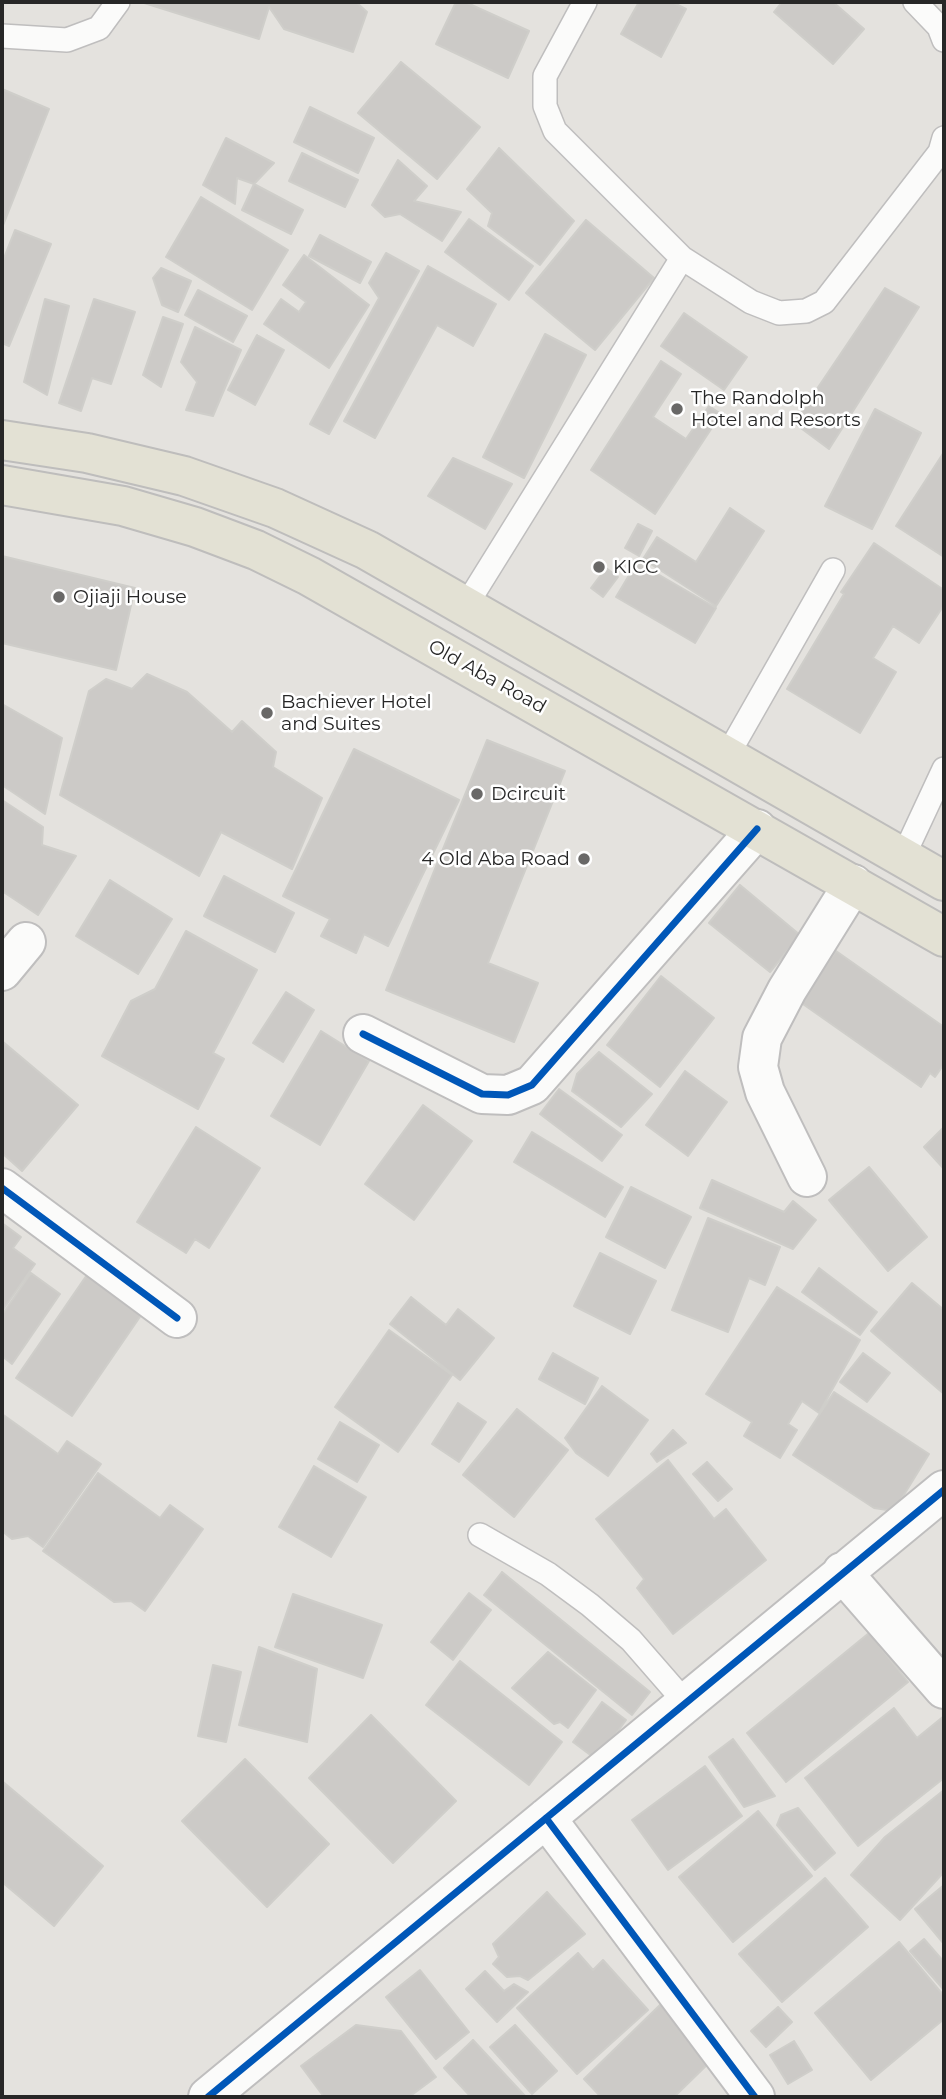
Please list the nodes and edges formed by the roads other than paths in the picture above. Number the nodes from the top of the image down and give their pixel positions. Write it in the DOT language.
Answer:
graph roads {
  1 [pos="118,2"];
  2 [pos="585,2"];
  3 [pos="915,2"];
  4 [pos="2,36"];
  5 [pos="944,40"];
  6 [pos="944,138"];
  7 [pos="682,258"];
  8 [pos="2,440"];
  9 [pos="2,485"];
  10 [pos="832,570"];
  11 [pos="465,607"];
  12 [pos="727,756"];
  13 [pos="944,769"];
  14 [pos="757,829"];
  15 [pos="903,857"];
  16 [pos="944,881"];
  17 [pos="853,884"];
  18 [pos="944,937"];
  19 [pos="26,942"];
  20 [pos="2,971"];
  21 [pos="363,1034"];
  22 [pos="807,1177"];
  23 [pos="2,1188"];
  24 [pos="177,1318"];
  25 [pos="944,1489"];
  26 [pos="480,1535"];
  27 [pos="842,1572"];
  28 [pos="944,1689"];
  29 [pos="685,1702"];
  30 [pos="546,1818"];
  31 [pos="218,2094"];
  32 [pos="755,2097"];
  1 -- 4 [label="lane"];
  2 -- 7 [label="lane"];
  3 -- 5 [label="lane"];
  6 -- 7 [label="lane"];
  7 -- 11 [label="lane"];
  8 -- 11 [label="main road"];
  9 -- 14 [label="main road, Old Aba Road"];
  10 -- 12 [label="lane"];
  11 -- 12 [label="main road"];
  12 -- 15 [label="main road"];
  13 -- 15 [label="lane"];
  14 -- 17 [label="main road, Old Aba Road"];
  14 -- 21 [label="street"];
  15 -- 16 [label="main road"];
  17 -- 18 [label="main road, Old Aba Road"];
  17 -- 22 [label="street"];
  19 -- 20 [label="street"];
  23 -- 24 [label="street"];
  25 -- 27 [label="street"];
  26 -- 29 [label="lane"];
  27 -- 28 [label="street"];
  27 -- 29 [label="street"];
  29 -- 30 [label="street"];
  30 -- 31 [label="street"];
  30 -- 32 [label="street"];
}
